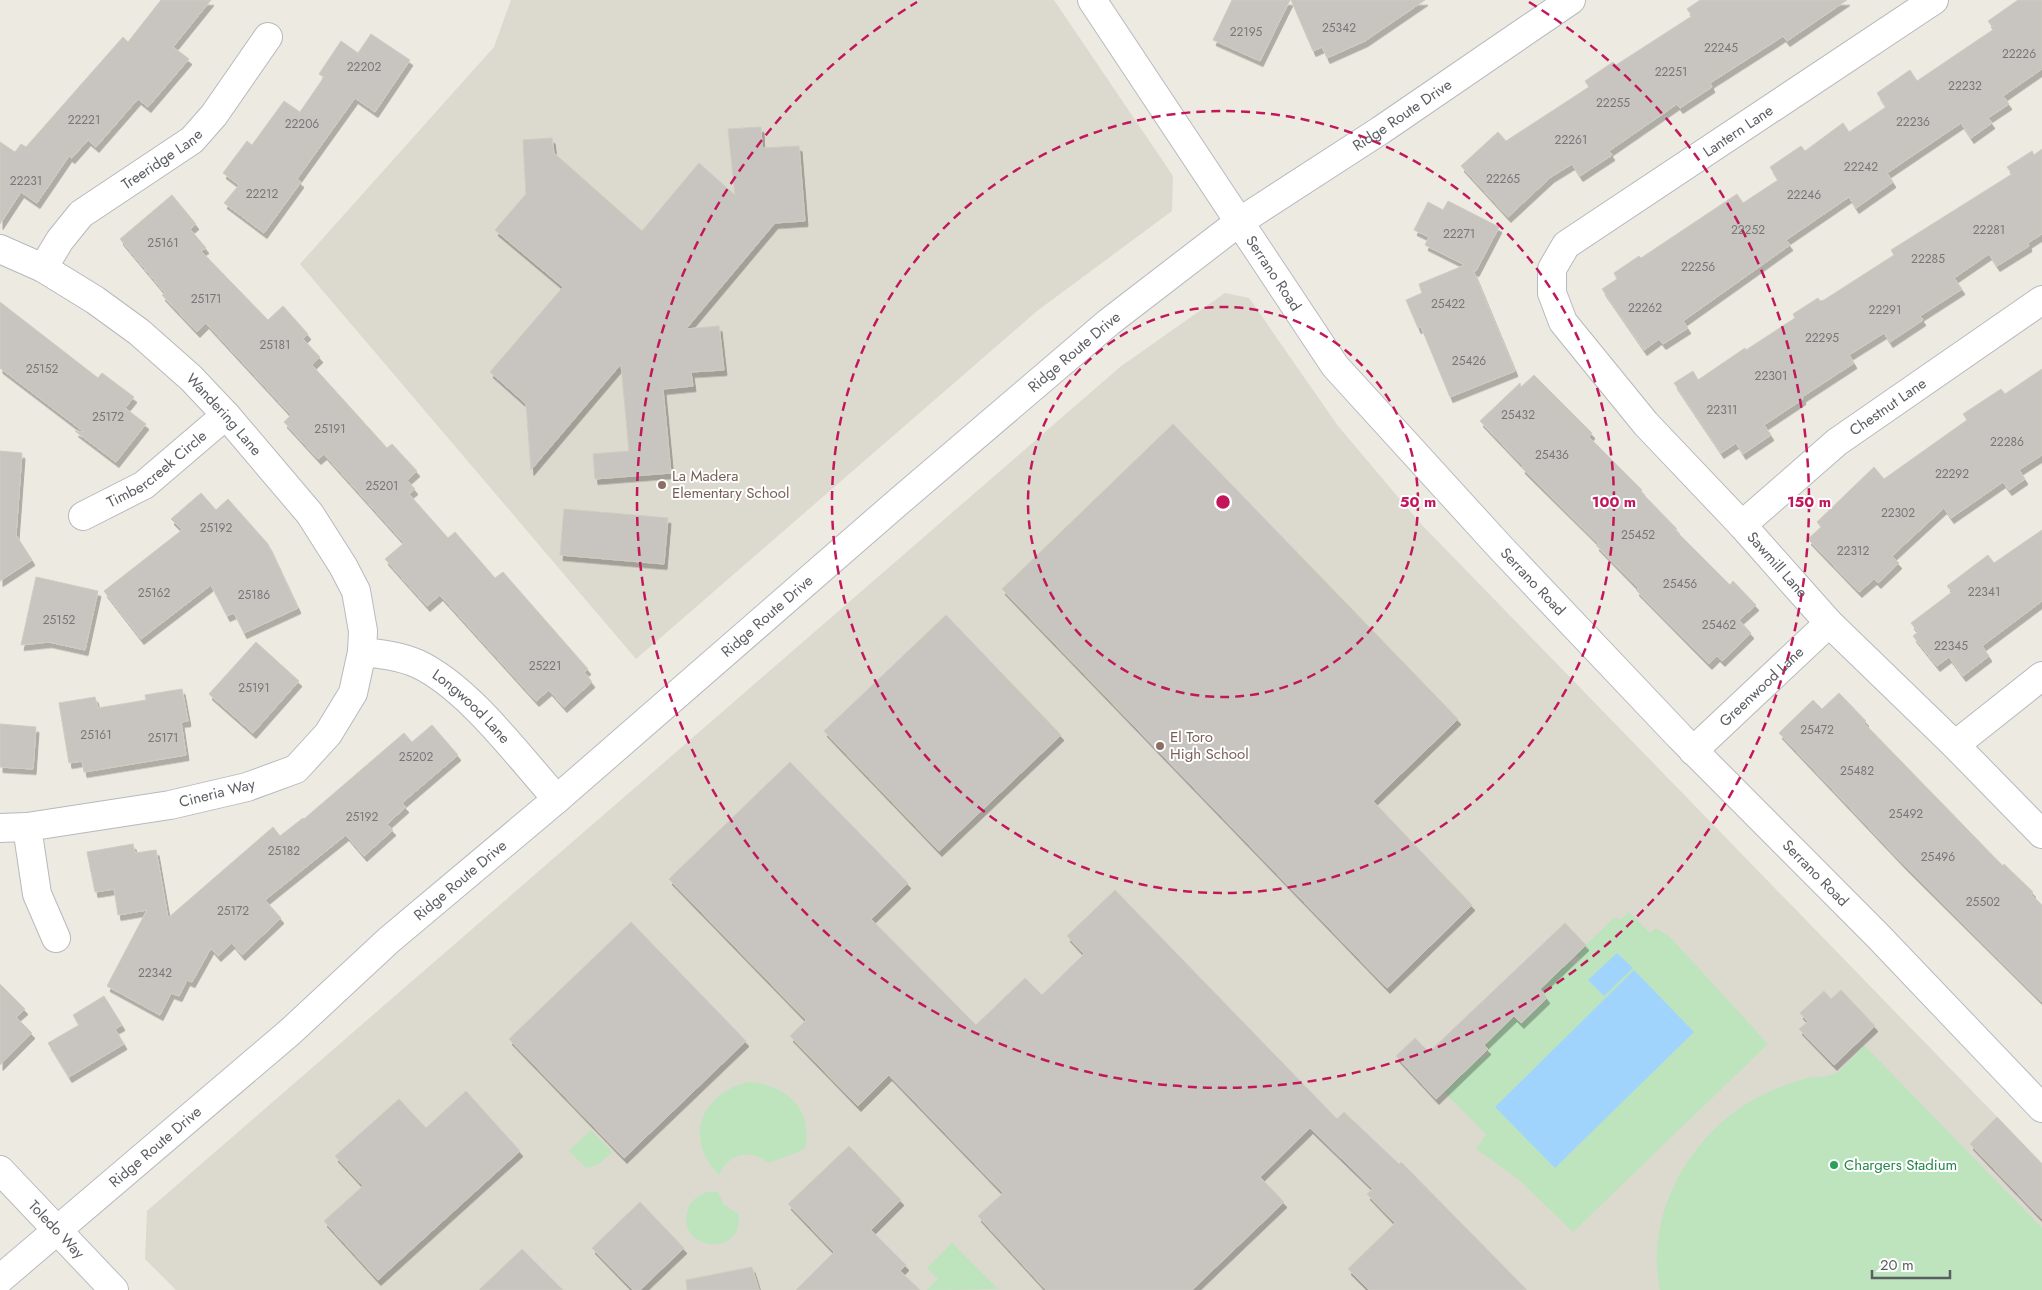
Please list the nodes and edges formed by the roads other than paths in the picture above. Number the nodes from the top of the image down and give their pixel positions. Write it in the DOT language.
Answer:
graph roads {
  1 [pos="1092,0"];
  2 [pos="1571,0"];
  3 [pos="1934,0"];
  4 [pos="268,37"];
  5 [pos="1239,222"];
  6 [pos="0,249"];
  7 [pos="43,268"];
  8 [pos="1552,269"];
  9 [pos="2042,300"];
  10 [pos="226,416"];
  11 [pos="83,516"];
  12 [pos="1742,525"];
  13 [pos="1829,622"];
  14 [pos="362,652"];
  15 [pos="2042,676"];
  16 [pos="1955,745"];
  17 [pos="1693,751"];
  18 [pos="557,799"];
  19 [pos="13,827"];
  20 [pos="2042,834"];
  21 [pos="56,938"];
  22 [pos="2042,1108"];
  23 [pos="0,1170"];
  24 [pos="59,1231"];
  25 [pos="0,1279"];
  26 [pos="114,1290"];
  1 -- 5 [label="street, Serrano Road"];
  2 -- 5 [label="street, Ridge Route Drive"];
  3 -- 8 [label="street, Lantern Lane"];
  4 -- 7 [label="street, Treeridge Lane"];
  5 -- 17 [label="street, Serrano Road"];
  5 -- 18 [label="street, Ridge Route Drive"];
  6 -- 7 [label="street, Wandering Lane"];
  7 -- 10 [label="street, Wandering Lane"];
  8 -- 12 [label="street, Sawmill Lane"];
  9 -- 12 [label="street, Chestnut Lane"];
  10 -- 11 [label="street, Timbercreek Circle"];
  10 -- 14 [label="street, Wandering Lane"];
  12 -- 13 [label="street, Sawmill Lane"];
  13 -- 16 [label="street, Sawmill Lane"];
  13 -- 17 [label="street, Greenwood Lane"];
  14 -- 18 [label="street, Longwood Lane"];
  14 -- 19 [label="street, Cineria Way"];
  15 -- 16 [label="street"];
  16 -- 20 [label="street, Sawmill Lane"];
  17 -- 22 [label="street, Serrano Road"];
  18 -- 24 [label="street, Ridge Route Drive"];
  19 -- 21 [label="street"];
  23 -- 24 [label="street, Toledo Way"];
  24 -- 25 [label="street, Ridge Route Drive"];
  24 -- 26 [label="street, Toledo Way"];
}
